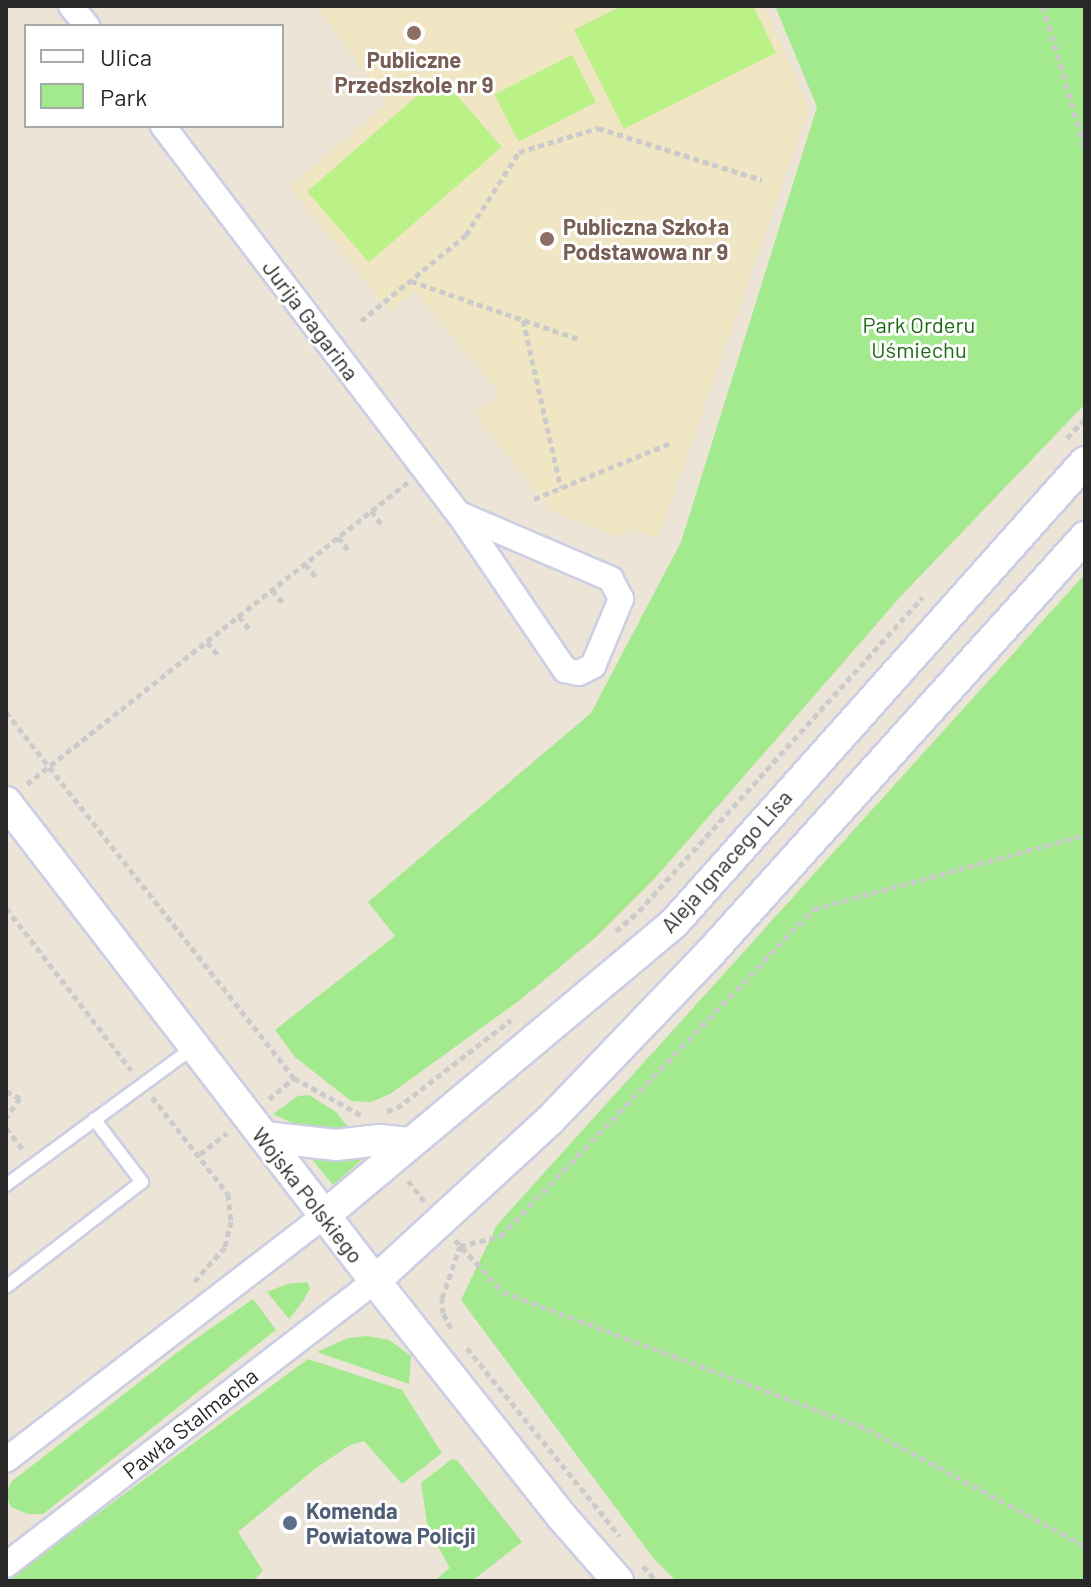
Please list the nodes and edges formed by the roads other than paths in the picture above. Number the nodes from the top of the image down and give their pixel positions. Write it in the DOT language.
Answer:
graph roads {
  1 [pos="71,6"];
  2 [pos="85,24"];
  3 [pos="165,128"];
  4 [pos="1074,452"];
  5 [pos="459,514"];
  6 [pos="1085,537"];
  7 [pos="12,797"];
  8 [pos="194,1047"];
  9 [pos="94,1119"];
  10 [pos="264,1137"];
  11 [pos="406,1157"];
  12 [pos="6,1185"];
  13 [pos="325,1215"];
  14 [pos="375,1281"];
  15 [pos="6,1287"];
  16 [pos="6,1460"];
  17 [pos="6,1565"];
  18 [pos="618,1581"];
  1 -- 2 [label="street"];
  3 -- 5 [label="street, Jurija Gagarina"];
  4 -- 11 [label="street, Aleja Ignacego Lisa"];
  5 -- 5 [label="street, Jurija Gagarina"];
  6 -- 14 [label="street"];
  7 -- 8 [label="street, Wojska Polskiego"];
  8 -- 9 [label="lane"];
  8 -- 10 [label="street, Wojska Polskiego"];
  9 -- 12 [label="lane"];
  9 -- 15 [label="lane"];
  10 -- 11 [label="street"];
  10 -- 13 [label="street, Wojska Polskiego"];
  11 -- 13 [label="street, Aleja Ignacego Lisa"];
  13 -- 14 [label="street, Wojska Polskiego"];
  13 -- 16 [label="street"];
  14 -- 17 [label="street, Pawła Stalmacha"];
  14 -- 18 [label="street, Wojska Polskiego"];
}
